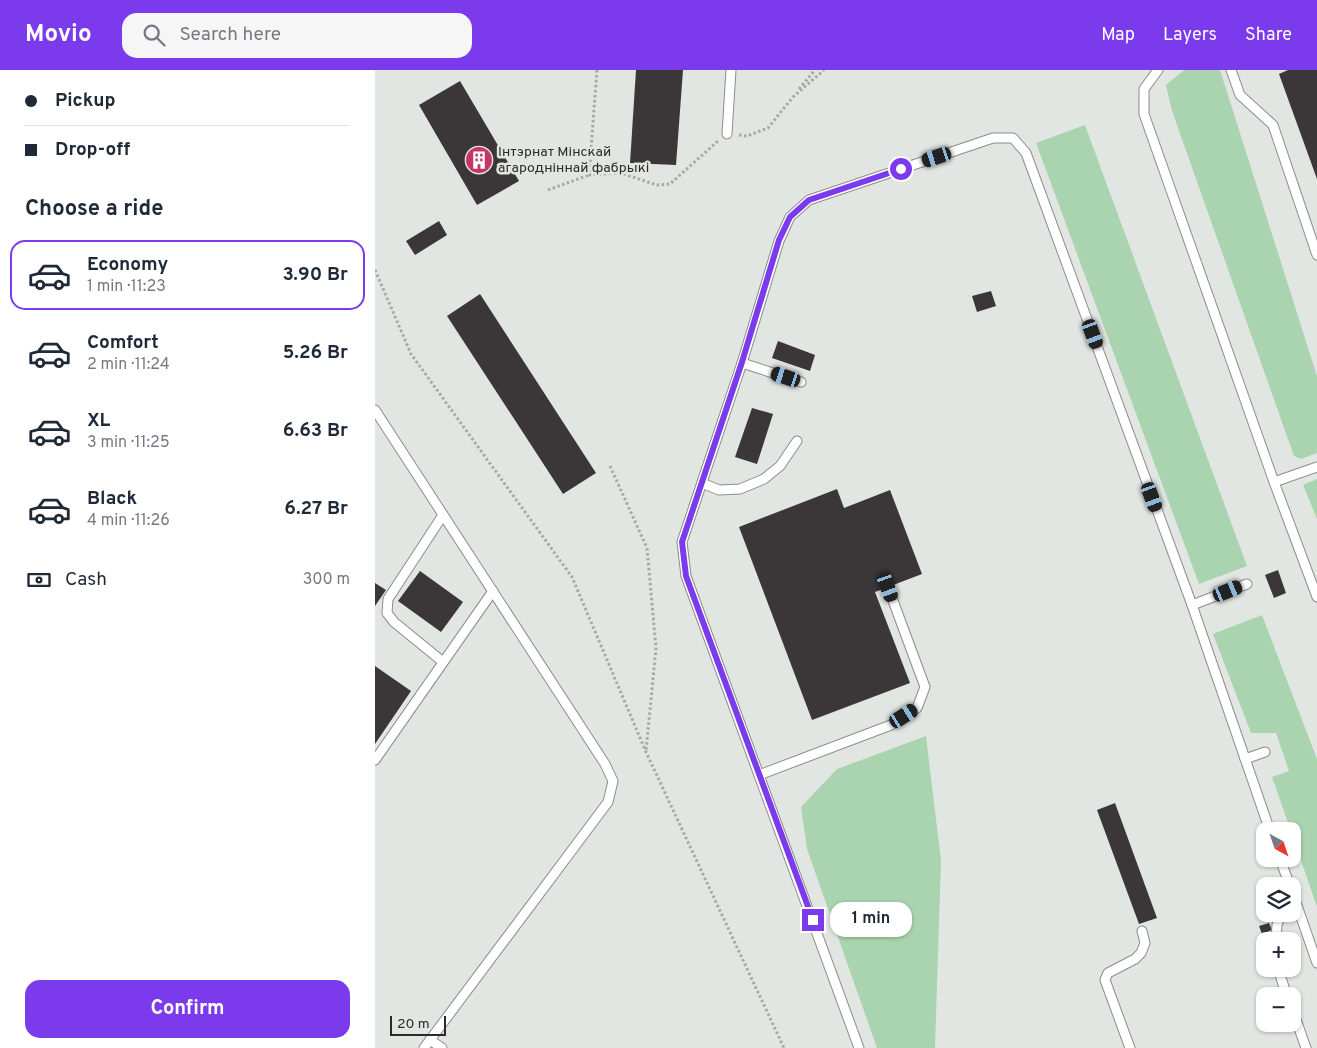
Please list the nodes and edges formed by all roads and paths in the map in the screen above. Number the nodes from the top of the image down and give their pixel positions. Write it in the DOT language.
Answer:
graph roads {
  1 [pos="597,70"];
  2 [pos="731,70"];
  3 [pos="815,70"];
  4 [pos="824,70"];
  5 [pos="1158,70"];
  6 [pos="1231,70"];
  7 [pos="793,97"];
  8 [pos="727,134"];
  9 [pos="589,175"];
  10 [pos="548,190"];
  11 [pos="1317,255"];
  12 [pos="375,270"];
  13 [pos="742,362"];
  14 [pos="801,382"];
  15 [pos="375,410"];
  16 [pos="797,441"];
  17 [pos="610,466"];
  18 [pos="1317,467"];
  19 [pos="1274,482"];
  20 [pos="702,483"];
  21 [pos="443,515"];
  22 [pos="1247,584"];
  23 [pos="888,587"];
  24 [pos="493,591"];
  25 [pos="1317,597"];
  26 [pos="1192,605"];
  27 [pos="443,662"];
  28 [pos="646,752"];
  29 [pos="1265,752"];
  30 [pos="1245,759"];
  31 [pos="375,760"];
  32 [pos="759,775"];
  33 [pos="1267,822"];
  34 [pos="1301,917"];
  35 [pos="1142,931"];
  36 [pos="1317,963"];
  37 [pos="1300,1032"];
  38 [pos="430,1040"];
  39 [pos="424,1048"];
  40 [pos="442,1048"];
  41 [pos="784,1048"];
  42 [pos="859,1048"];
  43 [pos="1130,1048"];
  44 [pos="1306,1048"];
  1 -- 9 [label="path"];
  2 -- 8 [label="lane"];
  3 -- 7 [label="path"];
  4 -- 7 [label="path"];
  5 -- 19 [label="lane"];
  6 -- 11 [label="lane"];
  7 -- 8 [label="path"];
  8 -- 9 [label="path"];
  9 -- 10 [label="path"];
  12 -- 28 [label="path"];
  13 -- 14 [label="lane"];
  13 -- 20 [label="lane"];
  13 -- 26 [label="lane"];
  15 -- 21 [label="lane"];
  16 -- 20 [label="lane"];
  17 -- 28 [label="path"];
  18 -- 19 [label="lane"];
  19 -- 25 [label="lane"];
  20 -- 32 [label="lane"];
  21 -- 24 [label="lane"];
  21 -- 27 [label="lane"];
  22 -- 26 [label="lane"];
  23 -- 32 [label="lane"];
  24 -- 27 [label="lane"];
  24 -- 38 [label="lane"];
  26 -- 30 [label="lane"];
  27 -- 31 [label="lane"];
  28 -- 41 [label="path"];
  29 -- 30 [label="lane"];
  30 -- 33 [label="lane"];
  32 -- 42 [label="lane"];
  34 -- 36 [label="lane"];
  35 -- 43 [label="lane"];
  37 -- 44 [label="lane"];
  38 -- 39 [label="lane"];
  38 -- 40 [label="lane"];
}
